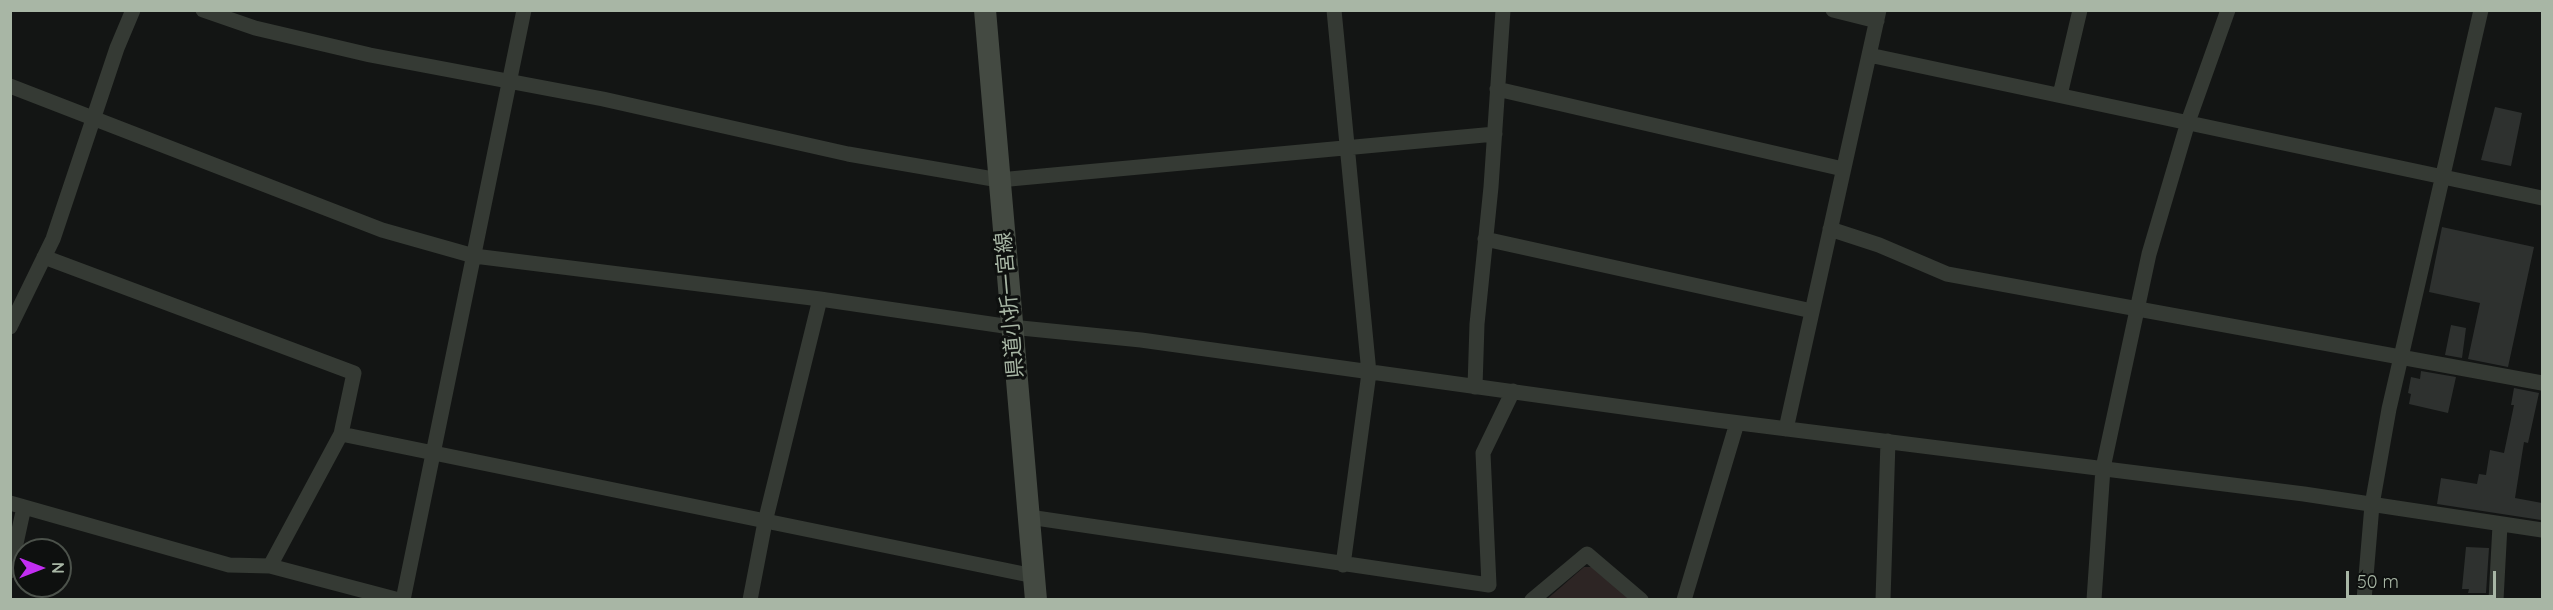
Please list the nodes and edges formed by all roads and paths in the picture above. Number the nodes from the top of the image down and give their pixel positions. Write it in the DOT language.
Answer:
graph roads {
  1 [pos="133,10"];
  2 [pos="203,10"];
  3 [pos="524,10"];
  4 [pos="985,10"];
  5 [pos="1334,10"];
  6 [pos="1503,10"];
  7 [pos="1833,10"];
  8 [pos="2080,10"];
  9 [pos="2228,10"];
  10 [pos="2481,10"];
  11 [pos="1878,16"];
  12 [pos="1869,55"];
  13 [pos="509,81"];
  14 [pos="10,86"];
  15 [pos="1497,88"];
  16 [pos="2060,95"];
  17 [pos="93,117"];
  18 [pos="2188,122"];
  19 [pos="1494,134"];
  20 [pos="1347,148"];
  21 [pos="1843,169"];
  22 [pos="2443,176"];
  23 [pos="999,180"];
  24 [pos="2542,198"];
  25 [pos="1830,229"];
  26 [pos="1485,239"];
  27 [pos="474,256"];
  28 [pos="44,257"];
  29 [pos="820,299"];
  30 [pos="1812,310"];
  31 [pos="2137,310"];
  32 [pos="10,327"];
  33 [pos="1011,327"];
  34 [pos="2401,357"];
  35 [pos="1369,373"];
  36 [pos="2542,383"];
  37 [pos="1475,387"];
  38 [pos="1513,392"];
  39 [pos="1737,423"];
  40 [pos="1785,429"];
  41 [pos="341,434"];
  42 [pos="1888,441"];
  43 [pos="433,452"];
  44 [pos="2103,468"];
  45 [pos="17,505"];
  46 [pos="2372,505"];
  47 [pos="1029,517"];
  48 [pos="765,522"];
  49 [pos="2500,525"];
  50 [pos="2542,530"];
  51 [pos="1343,565"];
  52 [pos="270,566"];
  53 [pos="10,572"];
  54 [pos="1034,576"];
  55 [pos="1490,592"];
  56 [pos="399,600"];
  57 [pos="403,600"];
  58 [pos="750,600"];
  59 [pos="1036,600"];
  60 [pos="1532,600"];
  61 [pos="1641,600"];
  62 [pos="1684,600"];
  63 [pos="1883,600"];
  64 [pos="2094,600"];
  65 [pos="2364,600"];
  66 [pos="2496,600"];
  1 -- 17 [label="street"];
  2 -- 13 [label="street"];
  3 -- 13 [label="street"];
  4 -- 23 [label="main road, 県道小折一宮線"];
  5 -- 20 [label="street"];
  6 -- 15 [label="street"];
  7 -- 11 [label="street"];
  8 -- 16 [label="street"];
  9 -- 18 [label="street"];
  10 -- 22 [label="street"];
  11 -- 12 [label="street"];
  12 -- 16 [label="street"];
  12 -- 21 [label="street"];
  13 -- 23 [label="street"];
  13 -- 27 [label="street"];
  14 -- 17 [label="street"];
  15 -- 19 [label="street"];
  15 -- 21 [label="street"];
  16 -- 18 [label="street"];
  17 -- 27 [label="street"];
  17 -- 28 [label="street"];
  18 -- 22 [label="street"];
  18 -- 31 [label="street"];
  19 -- 20 [label="street"];
  19 -- 26 [label="street"];
  20 -- 23 [label="street"];
  20 -- 35 [label="street"];
  21 -- 25 [label="street"];
  22 -- 24 [label="street"];
  22 -- 34 [label="street"];
  23 -- 33 [label="main road, 県道小折一宮線"];
  25 -- 30 [label="street"];
  25 -- 31 [label="street"];
  26 -- 30 [label="street"];
  26 -- 37 [label="street"];
  27 -- 29 [label="street"];
  27 -- 43 [label="street"];
  28 -- 32 [label="street"];
  28 -- 41 [label="street"];
  29 -- 33 [label="street"];
  29 -- 48 [label="street"];
  30 -- 40 [label="street"];
  31 -- 34 [label="street"];
  31 -- 44 [label="street"];
  33 -- 35 [label="street"];
  33 -- 47 [label="main road, 県道小折一宮線"];
  34 -- 36 [label="street"];
  34 -- 46 [label="street"];
  35 -- 37 [label="street"];
  35 -- 51 [label="street"];
  37 -- 38 [label="street"];
  38 -- 39 [label="street"];
  38 -- 55 [label="street"];
  39 -- 40 [label="street"];
  39 -- 62 [label="street"];
  40 -- 42 [label="street"];
  41 -- 43 [label="street"];
  41 -- 52 [label="street"];
  42 -- 44 [label="street"];
  42 -- 63 [label="street"];
  43 -- 48 [label="street"];
  43 -- 57 [label="street"];
  44 -- 46 [label="street"];
  44 -- 64 [label="street"];
  45 -- 52 [label="street"];
  45 -- 53 [label="street"];
  46 -- 49 [label="street"];
  46 -- 65 [label="street"];
  47 -- 51 [label="street"];
  47 -- 54 [label="main road, 県道小折一宮線"];
  48 -- 54 [label="street"];
  48 -- 58 [label="street"];
  49 -- 50 [label="street"];
  49 -- 66 [label="street"];
  51 -- 55 [label="street"];
  52 -- 56 [label="street"];
  54 -- 59 [label="main road, 県道小折一宮線"];
  60 -- 61 [label="street"];
}
